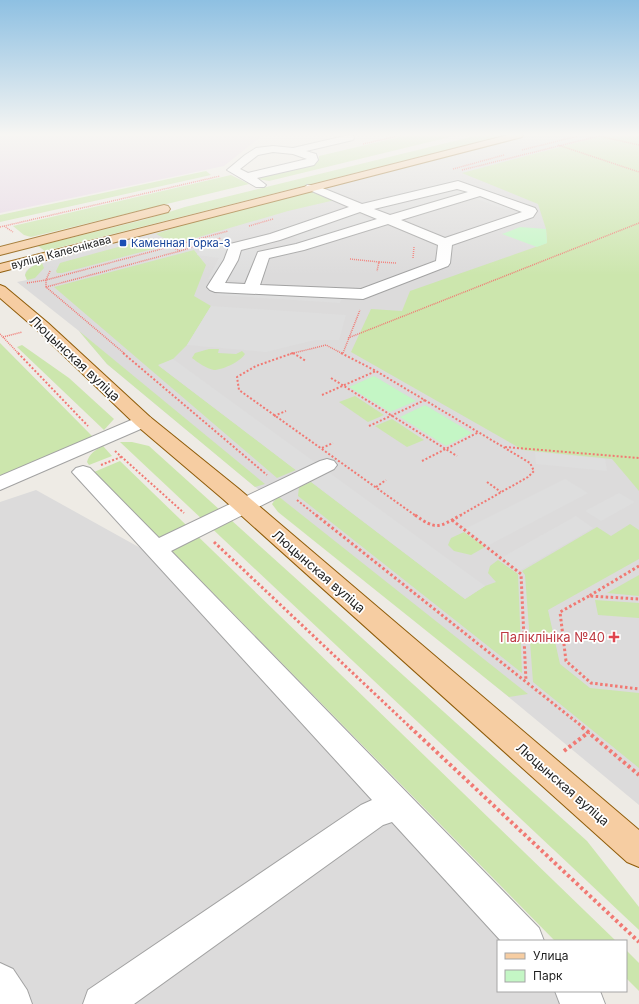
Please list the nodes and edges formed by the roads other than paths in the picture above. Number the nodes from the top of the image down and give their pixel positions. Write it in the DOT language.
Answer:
graph roads {
  1 [pos="250,182"];
  2 [pos="273,182"];
  3 [pos="331,182"];
  4 [pos="246,183"];
  5 [pos="311,187"];
  6 [pos="480,192"];
  7 [pos="176,206"];
  8 [pos="362,208"];
  9 [pos="390,220"];
  10 [pos="445,243"];
  11 [pos="0,250"];
  12 [pos="0,268"];
  13 [pos="251,289"];
  14 [pos="0,290"];
  15 [pos="143,421"];
  16 [pos="323,456"];
  17 [pos="83,472"];
  18 [pos="0,484"];
  19 [pos="244,506"];
  20 [pos="155,549"];
  21 [pos="397,805"];
  22 [pos="639,851"];
  23 [pos="525,940"];
  24 [pos="0,982"];
  25 [pos="575,992"];
  26 [pos="13,1004"];
  27 [pos="102,1004"];
  28 [pos="586,1004"];
  1 -- 4 [label="street"];
  2 -- 4 [label="main road"];
  3 -- 5 [label="main road, вуліца Калеснікава"];
  5 -- 8 [label="street"];
  5 -- 12 [label="main road, вуліца Калеснікава"];
  6 -- 8 [label="street"];
  6 -- 9 [label="street"];
  6 -- 10 [label="street"];
  7 -- 11 [label="main road, вуліца Калеснікава"];
  8 -- 9 [label="street"];
  8 -- 13 [label="street"];
  9 -- 10 [label="street"];
  9 -- 13 [label="street"];
  10 -- 13 [label="street"];
  14 -- 15 [label="main road, Люцынская вуліца"];
  15 -- 18 [label="street"];
  15 -- 19 [label="main road, Люцынская вуліца"];
  16 -- 19 [label="street"];
  17 -- 20 [label="street"];
  19 -- 20 [label="street"];
  19 -- 22 [label="main road, Люцынская вуліца"];
  20 -- 21 [label="street"];
  21 -- 23 [label="street"];
  21 -- 27 [label="street"];
  24 -- 26 [label="street"];
  25 -- 28 [label="street"];
}
